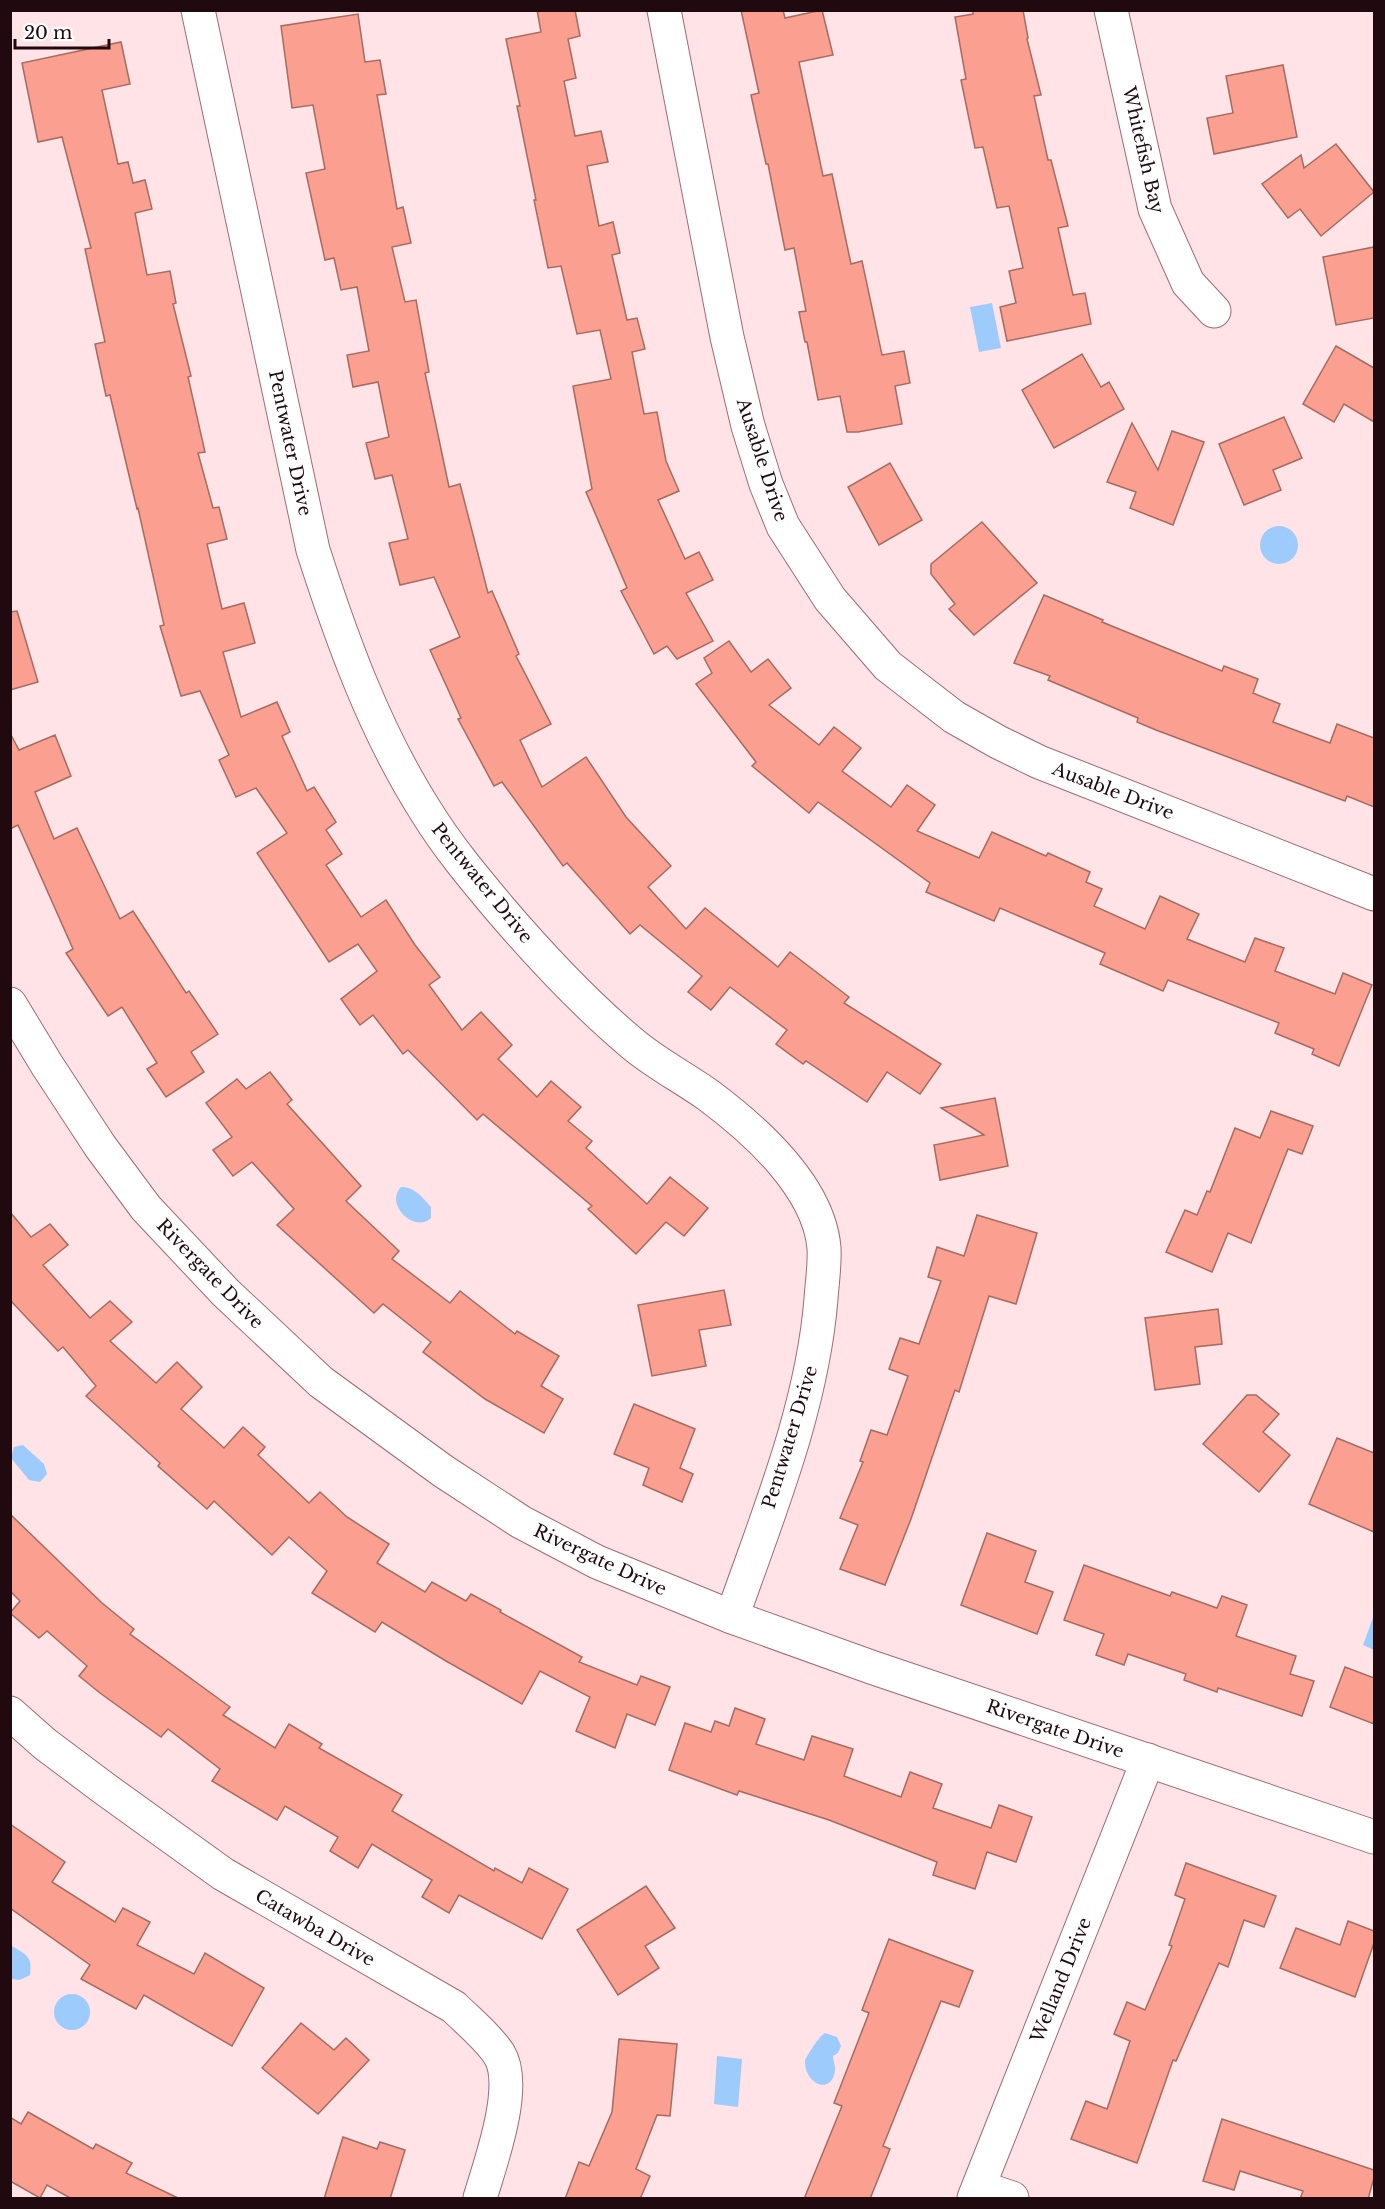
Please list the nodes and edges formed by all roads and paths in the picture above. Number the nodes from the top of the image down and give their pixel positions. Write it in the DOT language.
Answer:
graph roads {
  1 [pos="198,10"];
  2 [pos="664,10"];
  3 [pos="1112,10"];
  4 [pos="1214,311"];
  5 [pos="1374,894"];
  6 [pos="10,1004"];
  7 [pos="732,1617"];
  8 [pos="10,1713"];
  9 [pos="1148,1760"];
  10 [pos="1374,1837"];
  11 [pos="976,2193"];
  12 [pos="480,2199"];
  13 [pos="1012,2199"];
  1 -- 7 [label="street, Pentwater Drive"];
  2 -- 5 [label="street, Ausable Drive"];
  3 -- 4 [label="street, Whitefish Bay"];
  6 -- 7 [label="street, Rivergate Drive"];
  7 -- 9 [label="street, Rivergate Drive"];
  8 -- 12 [label="street, Catawba Drive"];
  9 -- 10 [label="street, Rivergate Drive"];
  9 -- 11 [label="street, Welland Drive"];
  11 -- 13 [label="street"];
}
